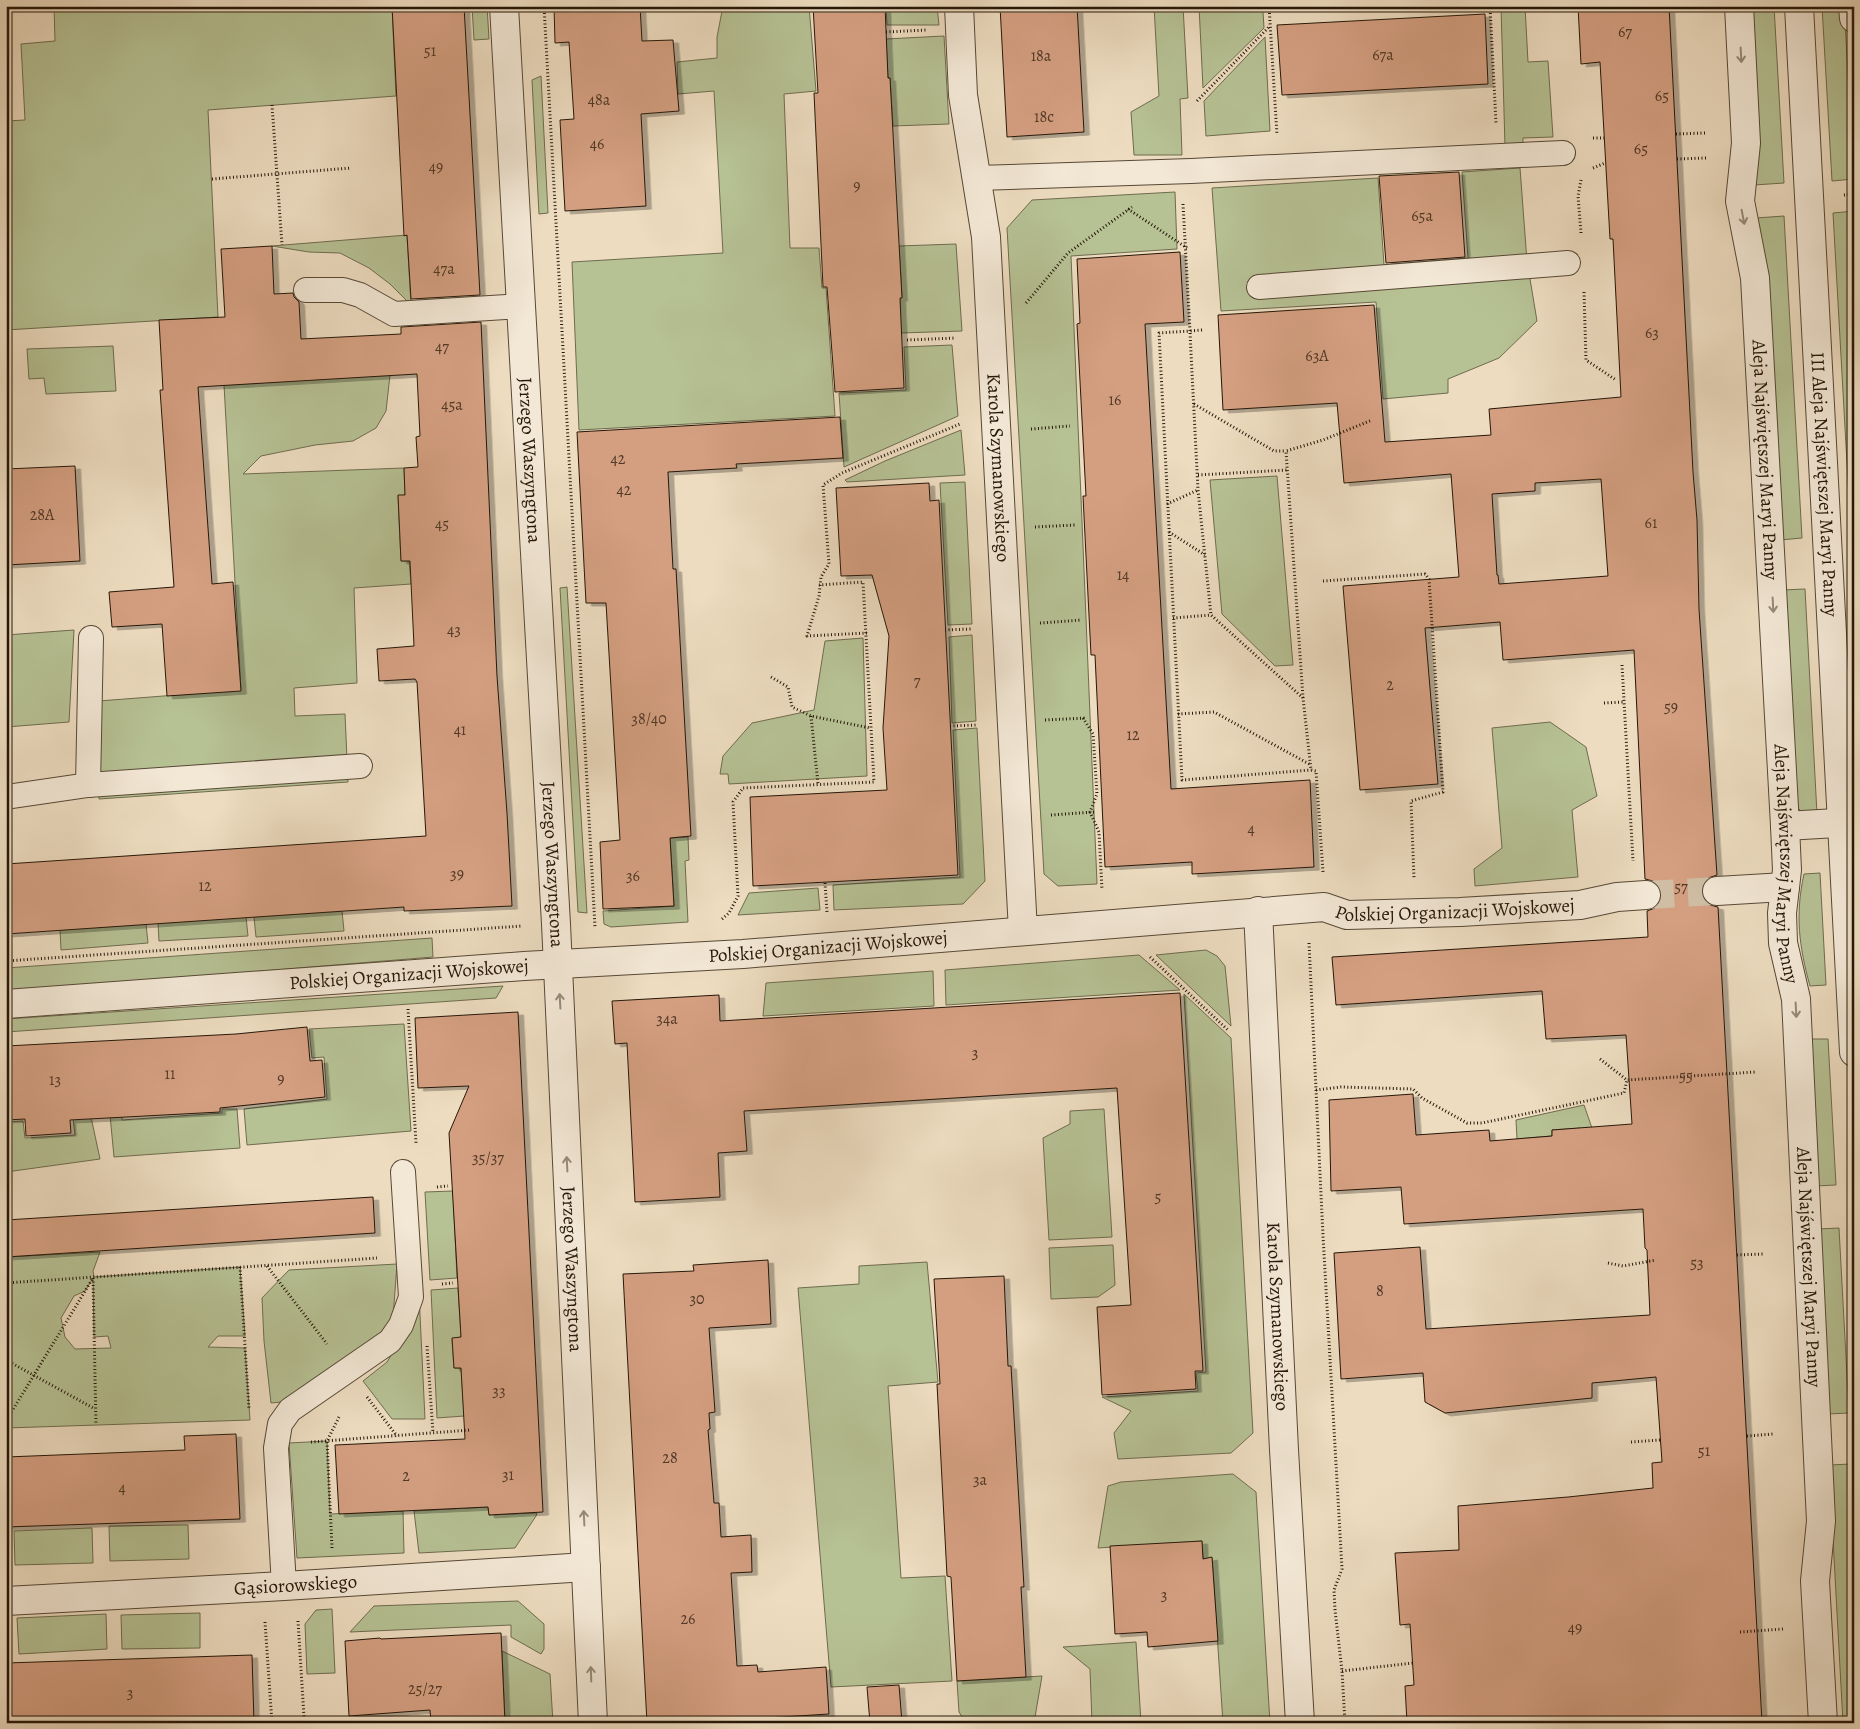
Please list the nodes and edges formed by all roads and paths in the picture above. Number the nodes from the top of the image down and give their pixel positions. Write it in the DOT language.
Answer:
graph roads {
  1 [pos="504,6"];
  2 [pos="544,6"];
  3 [pos="959,6"];
  4 [pos="1269,6"];
  5 [pos="1490,6"];
  6 [pos="1739,6"];
  7 [pos="1799,6"];
  8 [pos="1853,6"];
  9 [pos="1854,18"];
  10 [pos="1270,27"];
  11 [pos="935,30"];
  12 [pos="886,32"];
  13 [pos="1197,101"];
  14 [pos="272,105"];
  15 [pos="1705,133"];
  16 [pos="1676,134"];
  17 [pos="1563,153"];
  18 [pos="1498,156"];
  19 [pos="1706,158"];
  20 [pos="1677,160"];
  21 [pos="1279,167"];
  22 [pos="351,168"];
  23 [pos="278,174"];
  24 [pos="977,178"];
  25 [pos="212,180"];
  26 [pos="1183,203"];
  27 [pos="1122,204"];
  28 [pos="1136,204"];
  29 [pos="1129,209"];
  30 [pos="282,245"];
  31 [pos="1186,248"];
  32 [pos="1568,263"];
  33 [pos="1259,287"];
  34 [pos="306,290"];
  35 [pos="521,306"];
  36 [pos="1019,310"];
  37 [pos="1202,330"];
  38 [pos="1190,331"];
  39 [pos="962,337"];
  40 [pos="907,340"];
  41 [pos="1194,404"];
  42 [pos="1372,420"];
  43 [pos="966,421"];
  44 [pos="1070,426"];
  45 [pos="1022,429"];
  46 [pos="1286,451"];
  47 [pos="1287,470"];
  48 [pos="1198,475"];
  49 [pos="1198,490"];
  50 [pos="1167,504"];
  51 [pos="1075,525"];
  52 [pos="1027,528"];
  53 [pos="1168,532"];
  54 [pos="1205,555"];
  55 [pos="1323,581"];
  56 [pos="819,585"];
  57 [pos="1211,615"];
  58 [pos="1173,618"];
  59 [pos="1082,620"];
  60 [pos="1033,624"];
  61 [pos="977,629"];
  62 [pos="945,630"];
  63 [pos="867,633"];
  64 [pos="91,638"];
  65 [pos="1622,664"];
  66 [pos="772,677"];
  67 [pos="1303,698"];
  68 [pos="1624,702"];
  69 [pos="1604,703"];
  70 [pos="1178,714"];
  71 [pos="811,716"];
  72 [pos="981,720"];
  73 [pos="1038,721"];
  74 [pos="950,726"];
  75 [pos="870,728"];
  76 [pos="1310,765"];
  77 [pos="360,766"];
  78 [pos="1311,770"];
  79 [pos="818,784"];
  80 [pos="88,785"];
  81 [pos="6,797"];
  82 [pos="1090,812"];
  83 [pos="1095,812"];
  84 [pos="1042,815"];
  85 [pos="1848,822"];
  86 [pos="1785,826"];
  87 [pos="1633,866"];
  88 [pos="824,883"];
  89 [pos="1415,885"];
  90 [pos="1785,887"];
  91 [pos="1102,890"];
  92 [pos="1717,891"];
  93 [pos="1646,895"];
  94 [pos="1324,907"];
  95 [pos="728,912"];
  96 [pos="1258,912"];
  97 [pos="827,919"];
  98 [pos="594,924"];
  99 [pos="523,926"];
  100 [pos="602,931"];
  101 [pos="1023,931"];
  102 [pos="1149,956"];
  103 [pos="6,961"];
  104 [pos="598,962"];
  105 [pos="558,964"];
  106 [pos="6,1004"];
  107 [pos="1229,1031"];
  108 [pos="1854,1052"];
  109 [pos="1600,1059"];
  110 [pos="1756,1072"];
  111 [pos="1627,1080"];
  112 [pos="1316,1090"];
  113 [pos="403,1172"];
  114 [pos="1764,1254"];
  115 [pos="1737,1255"];
  116 [pos="408,1256"];
  117 [pos="1656,1260"];
  118 [pos="1608,1263"];
  119 [pos="93,1277"];
  120 [pos="6,1283"];
  121 [pos="6,1360"];
  122 [pos="34,1375"];
  123 [pos="95,1410"];
  124 [pos="340,1416"];
  125 [pos="6,1420"];
  126 [pos="96,1425"];
  127 [pos="470,1430"];
  128 [pos="1774,1434"];
  129 [pos="1747,1436"];
  130 [pos="1660,1440"];
  131 [pos="327,1441"];
  132 [pos="1630,1442"];
  133 [pos="277,1444"];
  134 [pos="332,1556"];
  135 [pos="586,1567"];
  136 [pos="284,1586"];
  137 [pos="6,1600"];
  138 [pos="298,1621"];
  139 [pos="264,1622"];
  140 [pos="1782,1629"];
  141 [pos="1740,1632"];
  142 [pos="1413,1663"];
  143 [pos="1342,1671"];
  144 [pos="272,1723"];
  145 [pos="308,1723"];
  146 [pos="332,1723"];
  147 [pos="415,1723"];
  148 [pos="593,1723"];
  149 [pos="1300,1723"];
  150 [pos="1345,1723"];
  151 [pos="1823,1723"];
  1 -- 35 [label="street, Jerzego Waszyngtona"];
  2 -- 98 [label="path"];
  3 -- 24 [label="street, Karola Szymanowskiego"];
  4 -- 10 [label="path"];
  5 -- 18 [label="path"];
  6 -- 86 [label="street, Aleja Najświętszej Maryi Panny, one-way"];
  7 -- 85 [label="street, III Aleja Najświętszej Maryi Panny"];
  8 -- 9 [label="street"];
  10 -- 13 [label="path"];
  10 -- 21 [label="path"];
  11 -- 12 [label="path"];
  14 -- 23 [label="path"];
  15 -- 16 [label="path"];
  17 -- 18 [label="lane"];
  18 -- 21 [label="lane"];
  19 -- 20 [label="path"];
  21 -- 24 [label="lane"];
  22 -- 23 [label="path"];
  23 -- 25 [label="path"];
  23 -- 30 [label="path"];
  24 -- 101 [label="street, Karola Szymanowskiego"];
  26 -- 31 [label="path"];
  27 -- 29 [label="path"];
  28 -- 29 [label="path"];
  29 -- 31 [label="path"];
  29 -- 36 [label="path"];
  31 -- 38 [label="path"];
  32 -- 33 [label="lane"];
  34 -- 35 [label="lane"];
  35 -- 105 [label="street, Jerzego Waszyngtona"];
  37 -- 38 [label="path"];
  38 -- 41 [label="path"];
  38 -- 50 [label="path"];
  39 -- 40 [label="path"];
  41 -- 46 [label="path"];
  41 -- 48 [label="path"];
  42 -- 46 [label="path"];
  43 -- 56 [label="path"];
  44 -- 45 [label="path"];
  46 -- 47 [label="path"];
  47 -- 48 [label="path"];
  47 -- 67 [label="path"];
  48 -- 49 [label="path"];
  49 -- 50 [label="path"];
  49 -- 54 [label="path"];
  50 -- 53 [label="path"];
  51 -- 52 [label="path"];
  53 -- 54 [label="path"];
  53 -- 58 [label="path"];
  54 -- 57 [label="path"];
  55 -- 89 [label="path"];
  56 -- 63 [label="path"];
  56 -- 63 [label="path"];
  57 -- 58 [label="path"];
  57 -- 67 [label="path"];
  58 -- 70 [label="path"];
  59 -- 60 [label="path"];
  61 -- 62 [label="path"];
  63 -- 75 [label="path"];
  64 -- 80 [label="lane"];
  65 -- 68 [label="path"];
  66 -- 71 [label="path"];
  67 -- 76 [label="path"];
  68 -- 69 [label="path"];
  68 -- 87 [label="path"];
  70 -- 76 [label="path"];
  70 -- 78 [label="path"];
  71 -- 75 [label="path"];
  71 -- 79 [label="path"];
  72 -- 74 [label="path"];
  73 -- 82 [label="path"];
  75 -- 79 [label="path"];
  76 -- 78 [label="path"];
  77 -- 80 [label="lane"];
  78 -- 94 [label="path"];
  79 -- 95 [label="path"];
  80 -- 81 [label="lane"];
  82 -- 83 [label="path"];
  82 -- 84 [label="path"];
  82 -- 91 [label="path"];
  85 -- 86 [label="street"];
  85 -- 108 [label="street, III Aleja Najświętszej Maryi Panny"];
  86 -- 90 [label="street, Aleja Najświętszej Maryi Panny"];
  88 -- 97 [label="path"];
  90 -- 92 [label="street"];
  90 -- 151 [label="street, Aleja Najświętszej Maryi Panny, one-way"];
  93 -- 94 [label="street, Polskiej Organizacji Wojskowej"];
  94 -- 96 [label="street, Polskiej Organizacji Wojskowej"];
  94 -- 112 [label="path"];
  96 -- 101 [label="street, Polskiej Organizacji Wojskowej"];
  96 -- 149 [label="street, Karola Szymanowskiego"];
  98 -- 100 [label="path"];
  98 -- 104 [label="path"];
  99 -- 103 [label="path"];
  101 -- 104 [label="street, Polskiej Organizacji Wojskowej"];
  102 -- 107 [label="path"];
  104 -- 105 [label="street, Polskiej Organizacji Wojskowej"];
  105 -- 106 [label="street, Polskiej Organizacji Wojskowej"];
  135 -- 105 [label="street, Jerzego Waszyngtona, one-way"];
  109 -- 111 [label="path"];
  110 -- 111 [label="path"];
  111 -- 112 [label="path"];
  112 -- 143 [label="path"];
  113 -- 116 [label="lane"];
  114 -- 115 [label="path"];
  116 -- 119 [label="path"];
  116 -- 133 [label="lane"];
  117 -- 118 [label="path"];
  119 -- 120 [label="path"];
  119 -- 122 [label="path"];
  119 -- 123 [label="path"];
  121 -- 122 [label="path"];
  122 -- 123 [label="path"];
  122 -- 125 [label="path"];
  123 -- 126 [label="path"];
  124 -- 131 [label="path"];
  127 -- 131 [label="path"];
  128 -- 129 [label="path"];
  130 -- 132 [label="path"];
  131 -- 133 [label="path"];
  131 -- 134 [label="path"];
  133 -- 136 [label="lane"];
  135 -- 136 [label="street, Gąsiorowskiego"];
  148 -- 135 [label="street, Jerzego Waszyngtona, one-way"];
  136 -- 137 [label="street, Gąsiorowskiego"];
  138 -- 145 [label="path"];
  139 -- 144 [label="path"];
  140 -- 141 [label="path"];
  142 -- 143 [label="path"];
  143 -- 150 [label="path"];
  146 -- 147 [label="path"];
}
